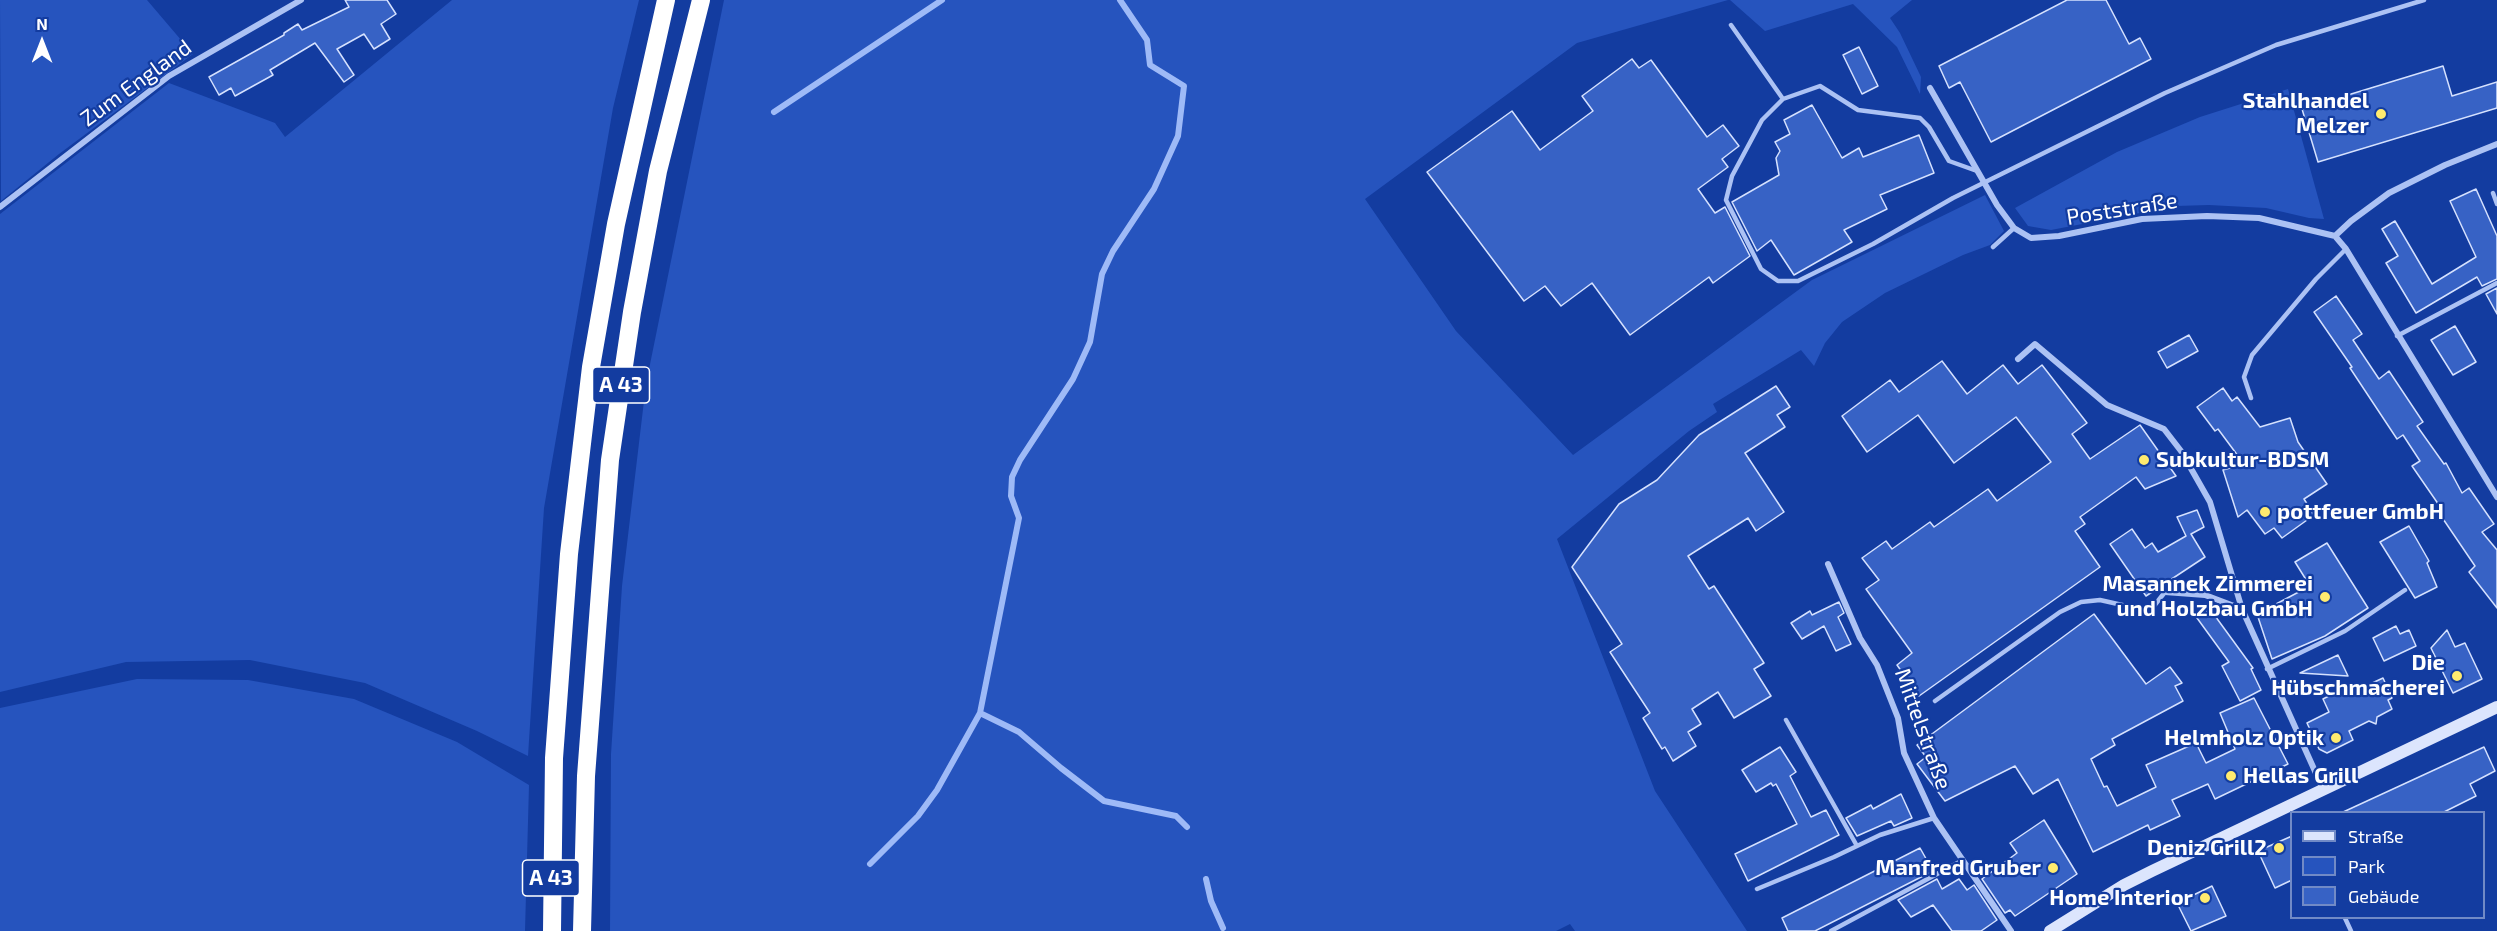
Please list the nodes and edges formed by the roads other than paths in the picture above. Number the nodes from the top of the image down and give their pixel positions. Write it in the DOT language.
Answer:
graph roads {
  1 [pos="301,0"];
  2 [pos="666,0"];
  3 [pos="701,0"];
  4 [pos="2424,0"];
  5 [pos="1731,26"];
  6 [pos="1930,88"];
  7 [pos="1783,99"];
  8 [pos="2497,144"];
  9 [pos="1978,173"];
  10 [pos="1985,184"];
  11 [pos="2493,194"];
  12 [pos="2497,204"];
  13 [pos="0,207"];
  14 [pos="2014,228"];
  15 [pos="2335,236"];
  16 [pos="1993,247"];
  17 [pos="2346,249"];
  18 [pos="2497,283"];
  19 [pos="2397,336"];
  20 [pos="2018,358"];
  21 [pos="2251,398"];
  22 [pos="2497,497"];
  23 [pos="1828,564"];
  24 [pos="2405,590"];
  25 [pos="2165,592"];
  26 [pos="2242,609"];
  27 [pos="2267,669"];
  28 [pos="1935,700"];
  29 [pos="2497,707"];
  30 [pos="1786,720"];
  31 [pos="2323,789"];
  32 [pos="2289,811"];
  33 [pos="1934,818"];
  34 [pos="1857,846"];
  35 [pos="1963,860"];
  36 [pos="1757,889"];
  37 [pos="552,931"];
  38 [pos="582,931"];
  39 [pos="1832,931"];
  40 [pos="2011,931"];
  41 [pos="2050,931"];
  1 -- 13 [label="street, Zum England"];
  2 -- 37 [label="highway, A 43"];
  3 -- 38 [label="highway, A 43"];
  4 -- 10 [label="lane"];
  5 -- 7 [label="lane"];
  6 -- 9 [label="street"];
  7 -- 9 [label="lane"];
  7 -- 10 [label="lane"];
  8 -- 15 [label="street"];
  9 -- 10 [label="street"];
  10 -- 14 [label="street"];
  11 -- 12 [label="lane"];
  14 -- 15 [label="street, Poststraße"];
  14 -- 16 [label="lane"];
  15 -- 17 [label="street"];
  17 -- 19 [label="street"];
  17 -- 21 [label="lane"];
  18 -- 19 [label="lane"];
  19 -- 22 [label="street"];
  20 -- 26 [label="street"];
  23 -- 33 [label="street, Mittelstraße"];
  24 -- 27 [label="lane"];
  25 -- 26 [label="street"];
  25 -- 28 [label="lane"];
  26 -- 27 [label="street"];
  27 -- 31 [label="street"];
  29 -- 31 [label="main road"];
  30 -- 34 [label="lane"];
  31 -- 32 [label="main road"];
  32 -- 41 [label="main road"];
  33 -- 34 [label="lane"];
  33 -- 35 [label="street, Mittelstraße"];
  34 -- 36 [label="lane"];
  35 -- 39 [label="lane"];
  35 -- 40 [label="street, Mittelstraße"];
}
